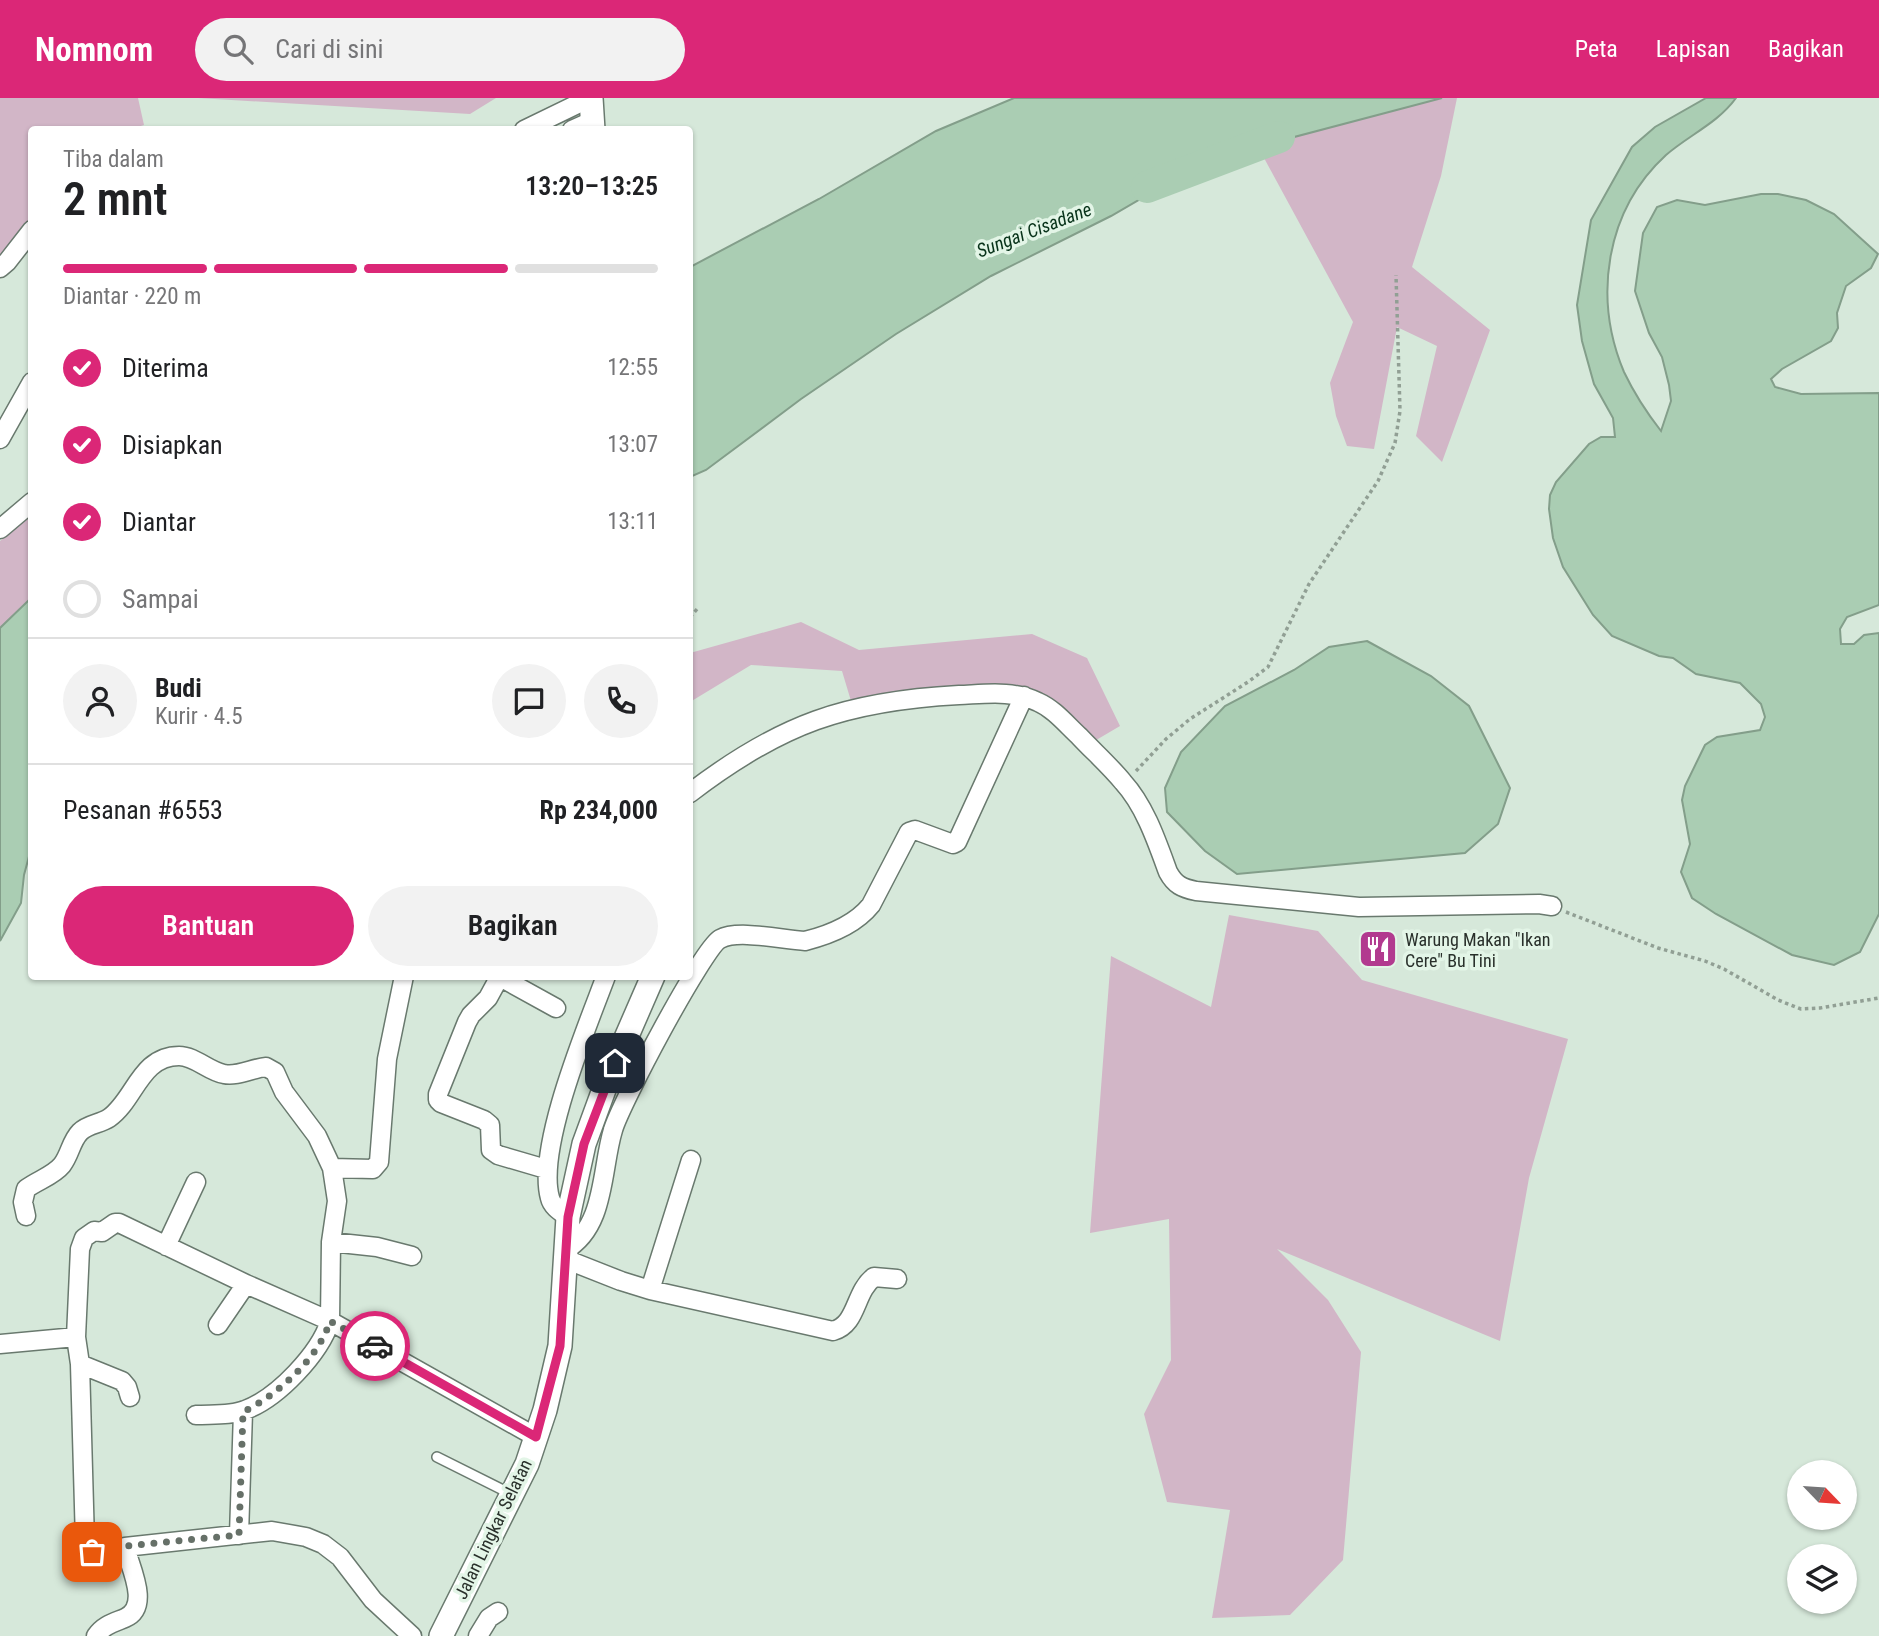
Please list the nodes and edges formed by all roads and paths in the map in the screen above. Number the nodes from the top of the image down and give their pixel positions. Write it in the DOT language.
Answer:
graph roads {
  1 [pos="588,115"];
  2 [pos="541,126"];
  3 [pos="28,235"];
  4 [pos="0,268"];
  5 [pos="1396,275"];
  6 [pos="28,389"];
  7 [pos="0,439"];
  8 [pos="28,505"];
  9 [pos="0,528"];
  10 [pos="699,607"];
  11 [pos="693,614"];
  12 [pos="1024,696"];
  13 [pos="1125,783"];
  14 [pos="693,791"];
  15 [pos="1552,906"];
  16 [pos="693,978"];
  17 [pos="403,980"];
  18 [pos="498,980"];
  19 [pos="505,980"];
  20 [pos="605,980"];
  21 [pos="651,980"];
  22 [pos="692,980"];
  23 [pos="1879,998"];
  24 [pos="556,1008"];
  25 [pos="691,1160"];
  26 [pos="331,1168"];
  27 [pos="546,1169"];
  28 [pos="196,1182"];
  29 [pos="26,1216"];
  30 [pos="568,1217"];
  31 [pos="331,1242"];
  32 [pos="166,1246"];
  33 [pos="565,1254"];
  34 [pos="412,1255"];
  35 [pos="897,1279"];
  36 [pos="246,1284"];
  37 [pos="650,1290"];
  38 [pos="330,1321"];
  39 [pos="218,1325"];
  40 [pos="76,1337"];
  41 [pos="0,1344"];
  42 [pos="80,1364"];
  43 [pos="130,1397"];
  44 [pos="243,1412"];
  45 [pos="196,1415"];
  46 [pos="536,1437"];
  47 [pos="437,1457"];
  48 [pos="512,1494"];
  49 [pos="239,1535"];
  50 [pos="125,1546"];
  51 [pos="498,1612"];
  52 [pos="96,1636"];
  53 [pos="412,1636"];
  54 [pos="441,1636"];
  55 [pos="478,1636"];
  1 -- 2 [label="street"];
  3 -- 4 [label="street"];
  5 -- 13 [label="path"];
  6 -- 7 [label="street"];
  8 -- 9 [label="street"];
  10 -- 11 [label="path"];
  12 -- 13 [label="street"];
  12 -- 14 [label="street"];
  12 -- 16 [label="street"];
  13 -- 15 [label="street"];
  15 -- 23 [label="path"];
  17 -- 26 [label="street"];
  18 -- 27 [label="street"];
  19 -- 24 [label="street"];
  20 -- 27 [label="street"];
  21 -- 30 [label="main road, Jalan Lingkar Selatan"];
  22 -- 33 [label="street"];
  25 -- 37 [label="street"];
  26 -- 29 [label="street"];
  26 -- 31 [label="street"];
  27 -- 30 [label="street"];
  28 -- 32 [label="street"];
  30 -- 33 [label="main road, Jalan Lingkar Selatan"];
  31 -- 34 [label="street"];
  31 -- 38 [label="street"];
  32 -- 36 [label="street"];
  32 -- 40 [label="street"];
  33 -- 37 [label="street"];
  33 -- 46 [label="main road, Jalan Lingkar Selatan"];
  35 -- 37 [label="street"];
  36 -- 38 [label="street"];
  36 -- 39 [label="street"];
  38 -- 44 [label="street"];
  38 -- 46 [label="street"];
  40 -- 41 [label="street"];
  40 -- 42 [label="street"];
  42 -- 43 [label="street"];
  42 -- 50 [label="street"];
  44 -- 45 [label="street"];
  44 -- 49 [label="street"];
  46 -- 48 [label="main road, Jalan Lingkar Selatan"];
  47 -- 48 [label="lane"];
  48 -- 54 [label="main road, Jalan Lingkar Selatan"];
  49 -- 50 [label="street"];
  49 -- 53 [label="street"];
  50 -- 52 [label="street"];
  51 -- 55 [label="street"];
}
